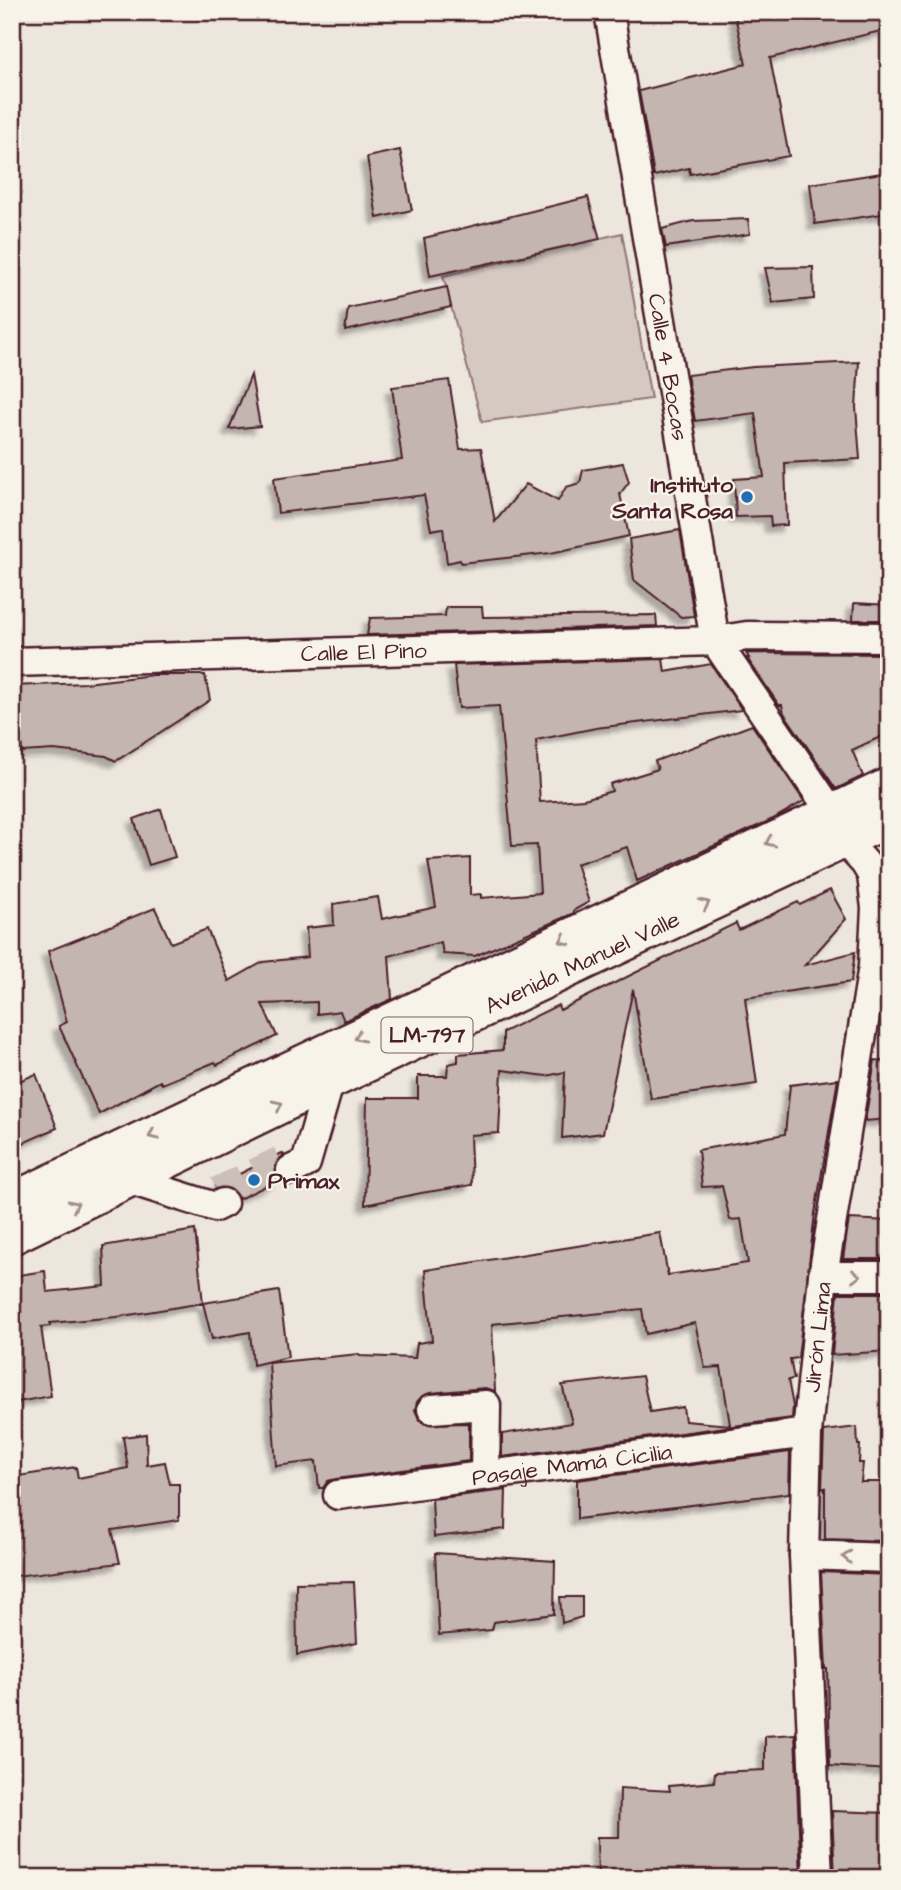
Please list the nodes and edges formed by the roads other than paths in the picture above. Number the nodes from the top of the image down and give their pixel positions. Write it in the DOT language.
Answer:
graph roads {
  1 [pos="609,12"];
  2 [pos="889,637"];
  3 [pos="715,641"];
  4 [pos="12,662"];
  5 [pos="889,787"];
  6 [pos="889,818"];
  7 [pos="837,826"];
  8 [pos="881,963"];
  9 [pos="330,1080"];
  10 [pos="288,1164"];
  11 [pos="127,1179"];
  12 [pos="213,1199"];
  13 [pos="12,1202"];
  14 [pos="12,1235"];
  15 [pos="823,1276"];
  16 [pos="889,1276"];
  17 [pos="432,1409"];
  18 [pos="807,1433"];
  19 [pos="485,1475"];
  20 [pos="338,1495"];
  21 [pos="804,1555"];
  22 [pos="889,1558"];
  23 [pos="818,1878"];
  1 -- 3 [label="street, Calle 4 Bocas"];
  2 -- 3 [label="street, Calle El Pino"];
  3 -- 4 [label="street, Calle El Pino"];
  3 -- 7 [label="street, Calle 4 Bocas"];
  5 -- 7 [label="main road, Avenida Manuel Valle / LM-797"];
  6 -- 7 [label="main road, Avenida Manuel Valle / LM-797"];
  7 -- 8 [label="street, Jirón Lima"];
  9 -- 7 [label="main road, Avenida Manuel Valle / LM-797, one-way"];
  7 -- 13 [label="main road, Avenida Manuel Valle / LM-797, one-way"];
  8 -- 15 [label="street, Jirón Lima"];
  9 -- 10 [label="street"];
  11 -- 9 [label="main road, Avenida Manuel Valle / LM-797, one-way"];
  11 -- 12 [label="street"];
  14 -- 11 [label="main road, Avenida Manuel Valle / LM-797, one-way"];
  15 -- 16 [label="street, one-way"];
  15 -- 18 [label="street, Jirón Lima"];
  17 -- 19 [label="street"];
  18 -- 19 [label="street, Pasaje Mamá Cicilia"];
  18 -- 21 [label="street, Jirón Lima"];
  19 -- 20 [label="street, Pasaje Mamá Cicilia"];
  22 -- 21 [label="street, one-way"];
  21 -- 23 [label="street, Jirón Lima"];
}
